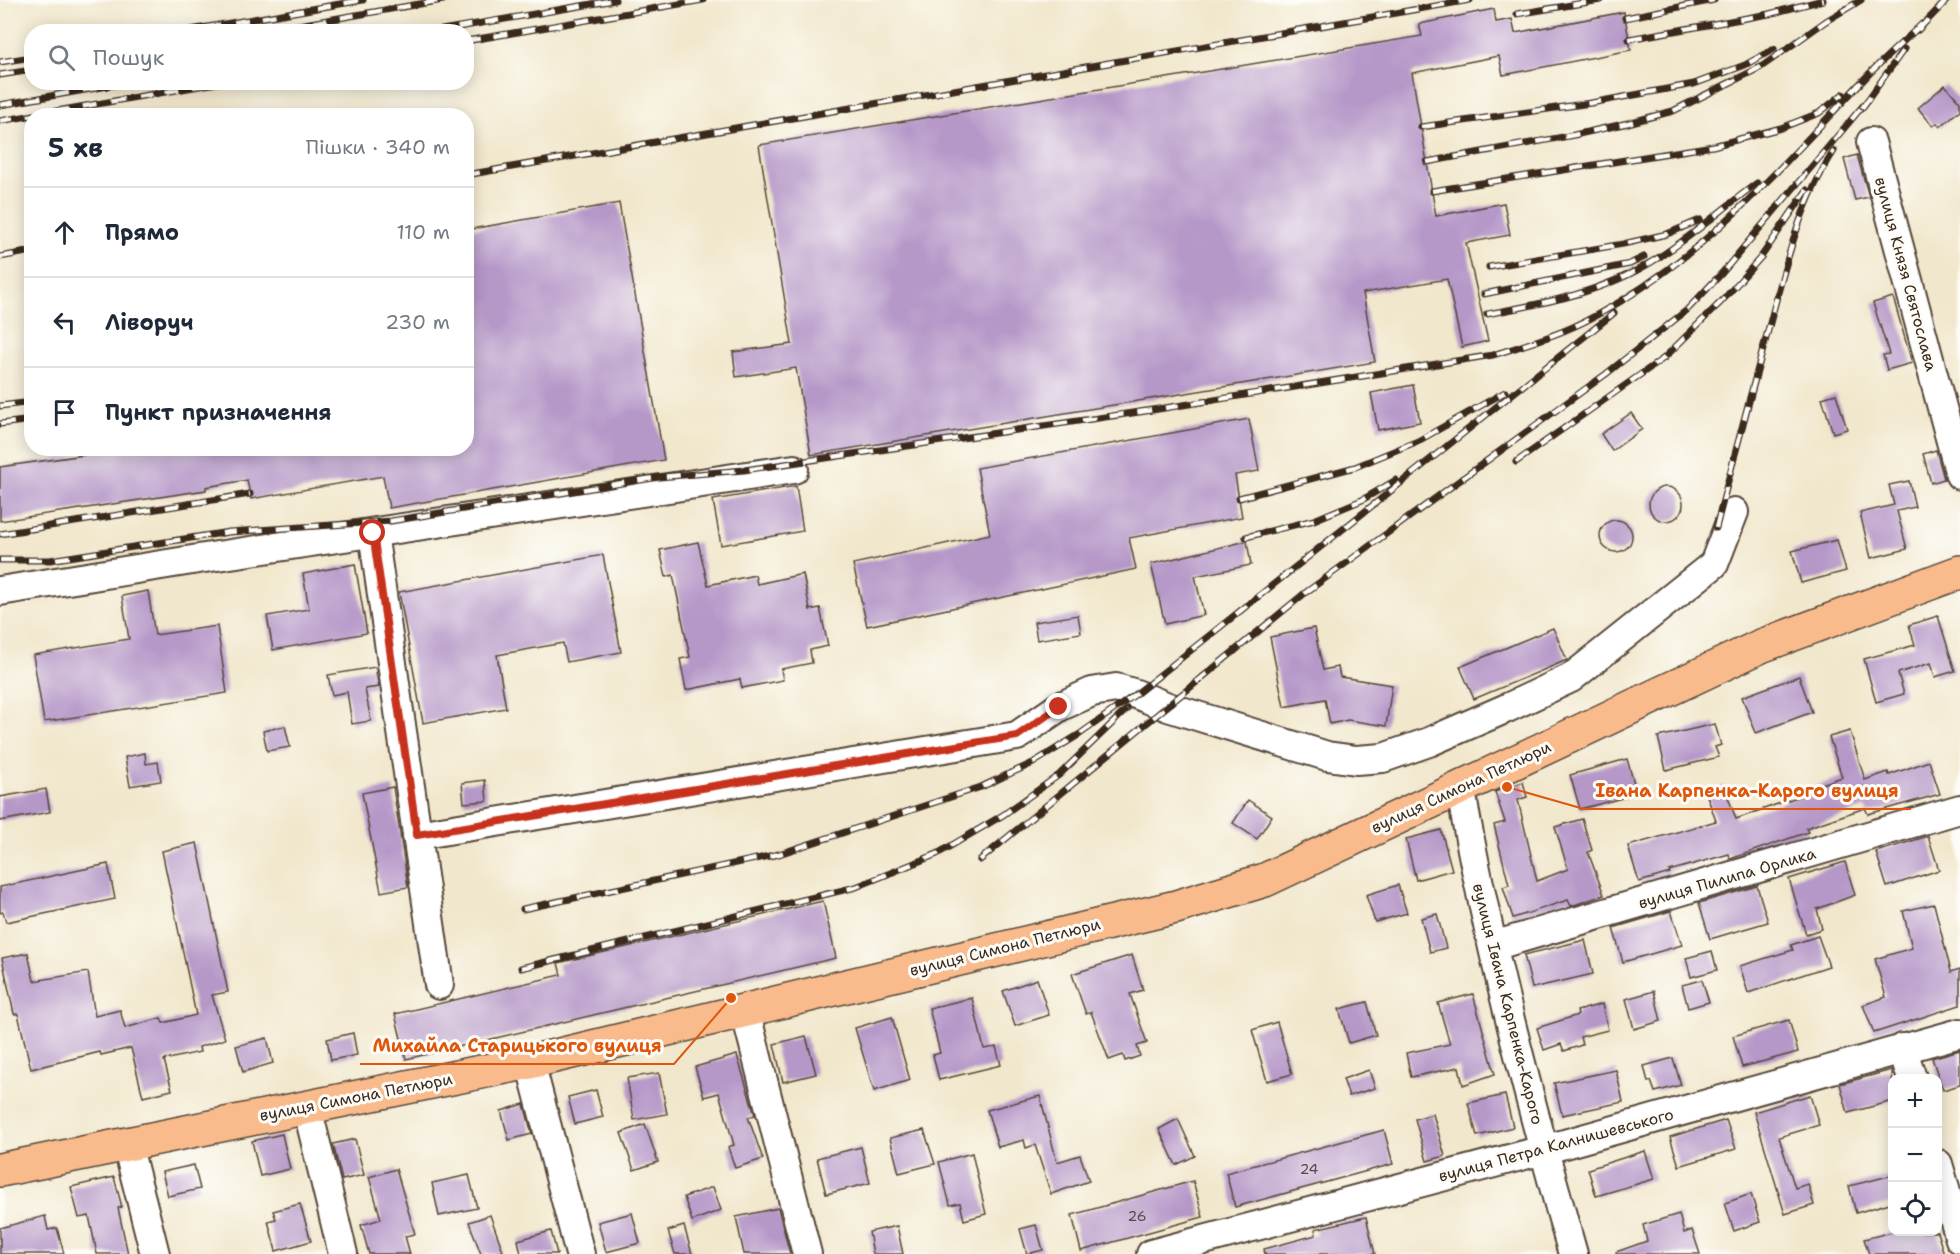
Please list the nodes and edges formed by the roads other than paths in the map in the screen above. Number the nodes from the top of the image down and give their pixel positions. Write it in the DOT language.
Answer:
graph roads {
  1 [pos="1871,142"];
  2 [pos="794,469"];
  3 [pos="1960,475"];
  4 [pos="1734,512"];
  5 [pos="373,533"];
  6 [pos="1960,572"];
  7 [pos="0,591"];
  8 [pos="1460,786"];
  9 [pos="1960,809"];
  10 [pos="417,835"];
  11 [pos="1493,946"];
  12 [pos="439,985"];
  13 [pos="745,1010"];
  14 [pos="1960,1032"];
  15 [pos="1902,1048"];
  16 [pos="530,1062"];
  17 [pos="1911,1074"];
  18 [pos="307,1107"];
  19 [pos="127,1144"];
  20 [pos="1543,1150"];
  21 [pos="0,1170"];
  22 [pos="1942,1178"];
  23 [pos="1960,1239"];
  24 [pos="1211,1246"];
  25 [pos="155,1254"];
  26 [pos="343,1254"];
  27 [pos="580,1254"];
  28 [pos="807,1254"];
  29 [pos="1151,1254"];
  30 [pos="1573,1254"];
  1 -- 3 [label="street, вулиця Князя Святослава"];
  2 -- 5 [label="street"];
  4 -- 10 [label="street"];
  5 -- 7 [label="street"];
  5 -- 10 [label="street"];
  6 -- 8 [label="main road, вулиця Симона Петлюри"];
  8 -- 11 [label="street, вулиця Івана Карпенка-Карого"];
  8 -- 13 [label="main road, вулиця Симона Петлюри"];
  9 -- 11 [label="street, вулиця Пилипа Орлика"];
  10 -- 12 [label="street"];
  11 -- 20 [label="street, вулиця Івана Карпенка-Карого"];
  13 -- 16 [label="main road, вулиця Симона Петлюри"];
  13 -- 28 [label="street"];
  14 -- 15 [label="street, вулиця Петра Калнишевського"];
  15 -- 17 [label="street"];
  15 -- 20 [label="street, вулиця Петра Калнишевського"];
  16 -- 18 [label="main road, вулиця Симона Петлюри"];
  16 -- 27 [label="street"];
  18 -- 19 [label="main road, вулиця Симона Петлюри"];
  18 -- 26 [label="street"];
  19 -- 21 [label="main road, вулиця Симона Петлюри"];
  19 -- 25 [label="street"];
  20 -- 24 [label="street, вулиця Петра Калнишевського"];
  20 -- 30 [label="street, вулиця Івана Карпенка-Карого"];
  22 -- 23 [label="street"];
  24 -- 29 [label="street, вулиця Петра Калнишевського"];
}
